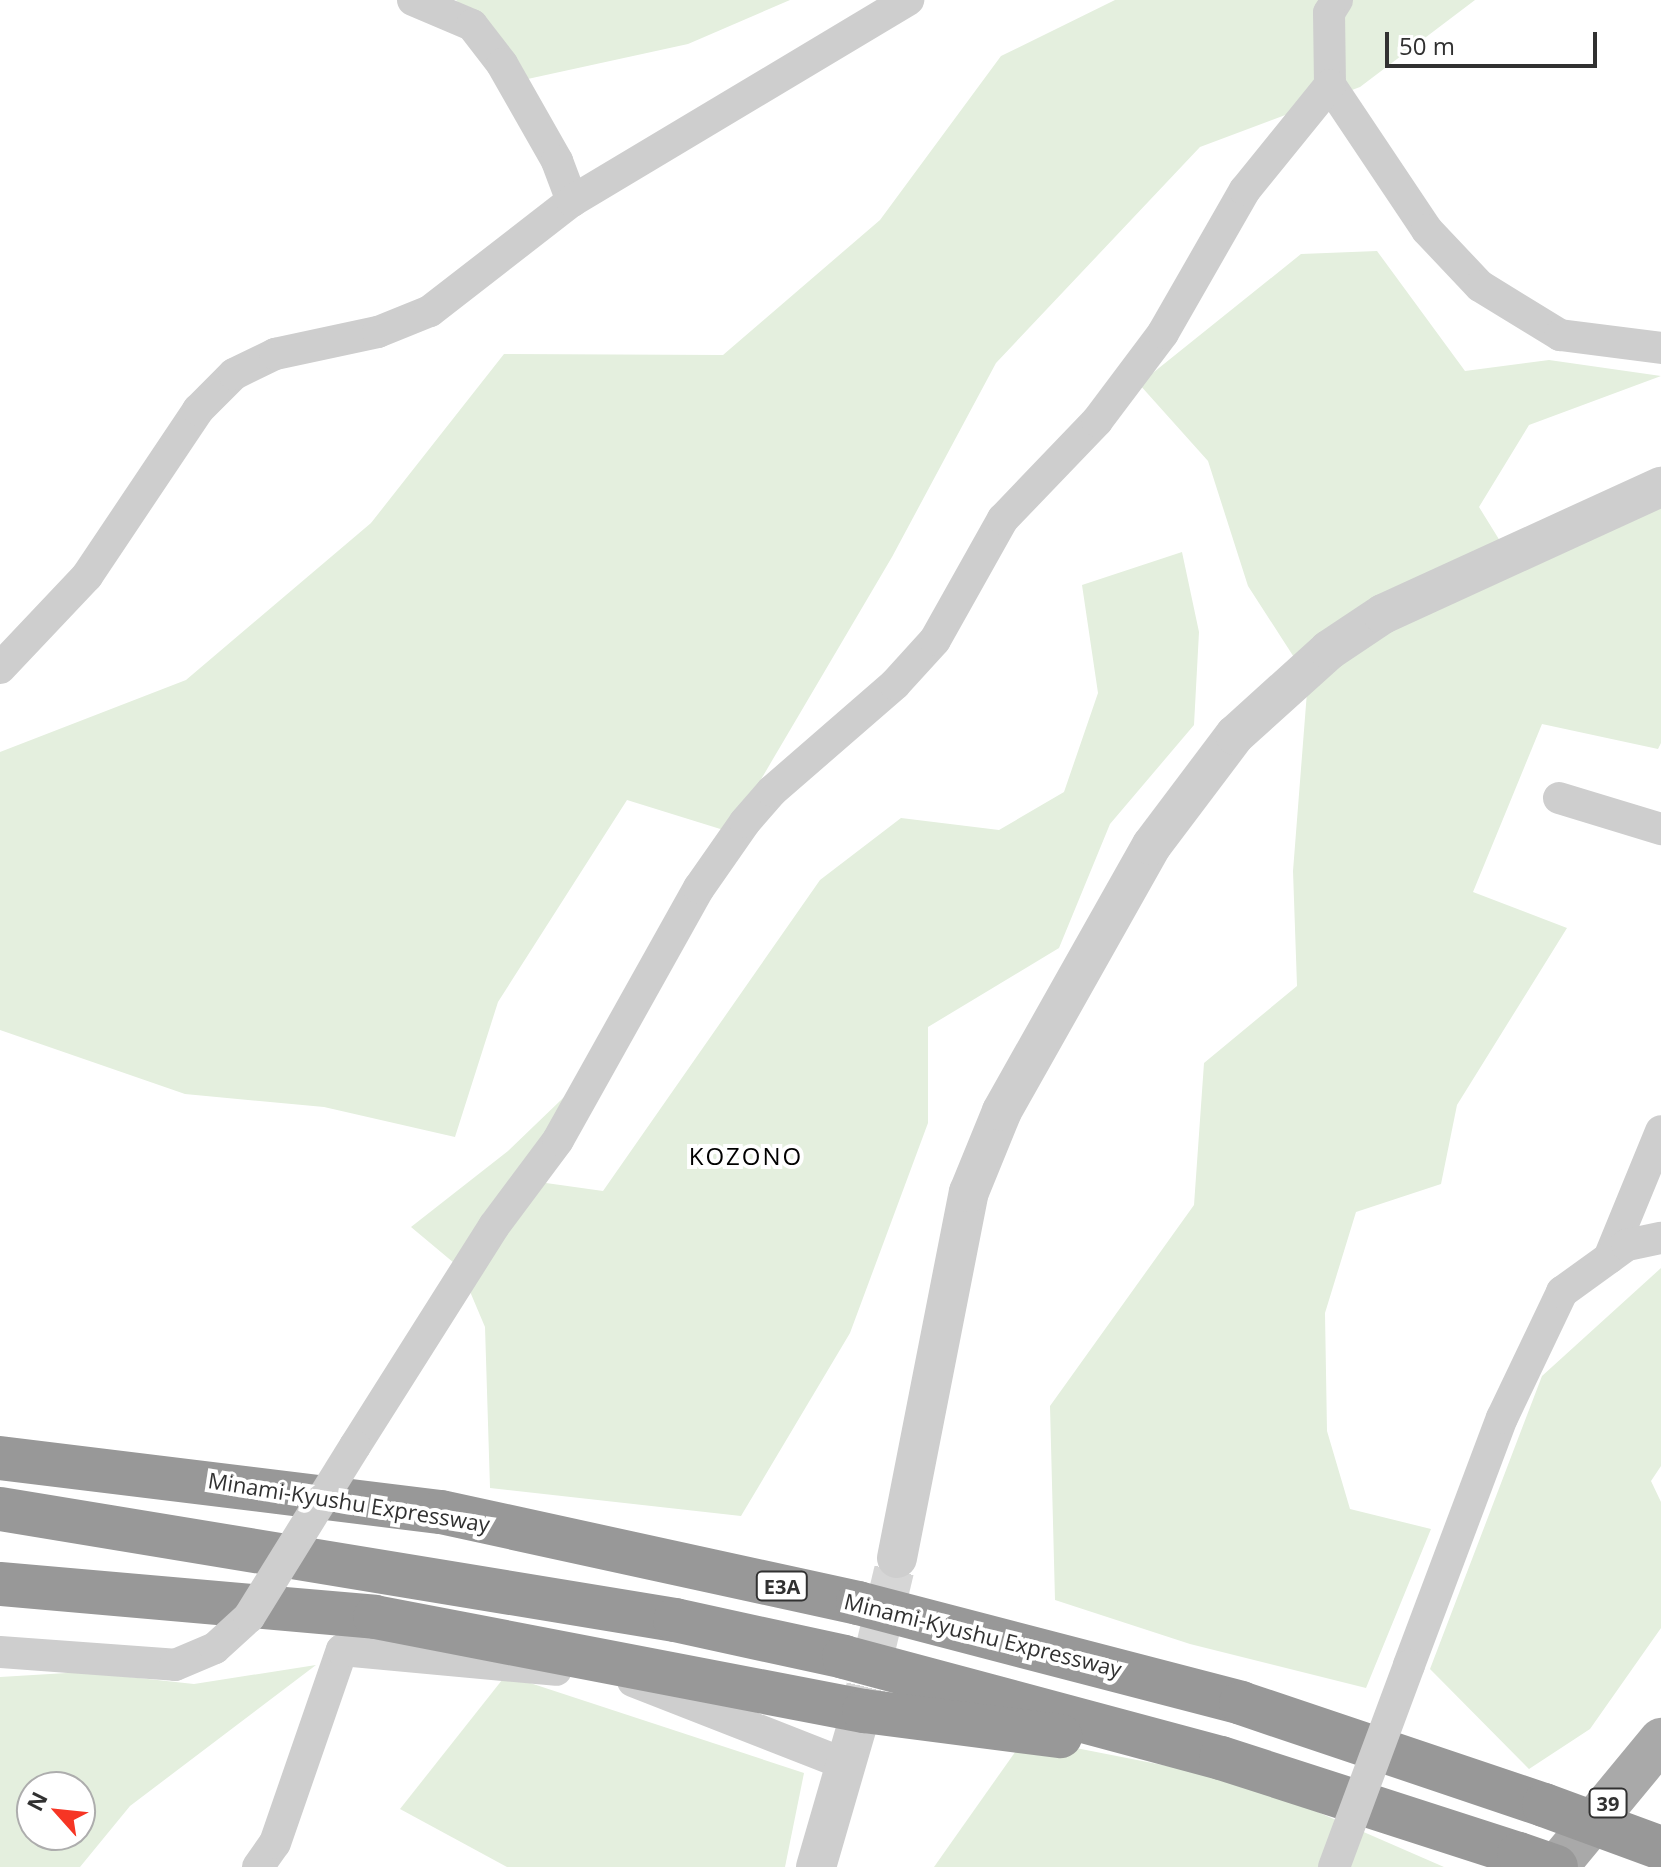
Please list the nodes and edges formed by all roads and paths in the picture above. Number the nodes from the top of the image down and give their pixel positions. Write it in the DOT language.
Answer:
graph roads {
  1 [pos="413,0"];
  2 [pos="908,0"];
  3 [pos="1337,0"];
  4 [pos="1330,85"];
  5 [pos="572,201"];
  6 [pos="1661,348"];
  7 [pos="1661,487"];
  8 [pos="0,668"];
  9 [pos="1559,798"];
  10 [pos="1661,829"];
  11 [pos="1661,1131"];
  12 [pos="1661,1238"];
  13 [pos="1609,1258"];
  14 [pos="0,1449"];
  15 [pos="0,1458"];
  16 [pos="166,1475"];
  17 [pos="0,1509"];
  18 [pos="897,1558"];
  19 [pos="0,1584"];
  20 [pos="0,1652"];
  21 [pos="857,1726"];
  22 [pos="1661,1740"];
  23 [pos="1221,1758"];
  24 [pos="847,1765"];
  25 [pos="1661,1848"];
  26 [pos="1544,1863"];
  27 [pos="258,1867"];
  28 [pos="816,1867"];
  29 [pos="1334,1867"];
  1 -- 5 [label="street"];
  2 -- 5 [label="street"];
  3 -- 4 [label="street"];
  4 -- 6 [label="street"];
  4 -- 20 [label="street, bridge"];
  5 -- 8 [label="street"];
  7 -- 18 [label="street"];
  9 -- 10 [label="street"];
  11 -- 13 [label="street"];
  12 -- 13 [label="street"];
  13 -- 29 [label="street, bridge"];
  14 -- 16 [label="highway"];
  15 -- 16 [label="highway, Minami-Kyushu Expressway / E3A"];
  16 -- 25 [label="highway, Minami-Kyushu Expressway / E3A, bridge"];
  17 -- 23 [label="highway"];
  19 -- 23 [label="highway"];
  21 -- 24 [label="street"];
  22 -- 26 [label="main road, 39"];
  23 -- 26 [label="highway"];
  24 -- 27 [label="street"];
  24 -- 28 [label="street"];
}
